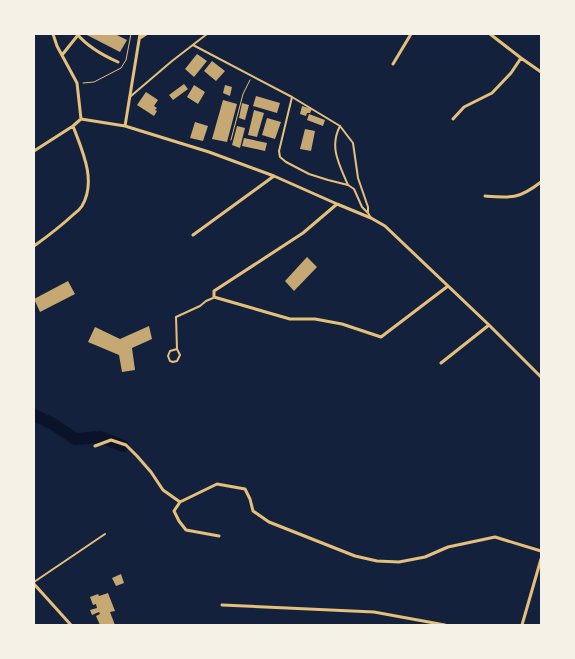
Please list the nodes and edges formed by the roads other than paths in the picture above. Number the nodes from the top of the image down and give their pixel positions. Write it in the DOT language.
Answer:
graph roads {
  1 [pos="53,34"];
  2 [pos="140,34"];
  3 [pos="146,34"];
  4 [pos="207,34"];
  5 [pos="411,34"];
  6 [pos="490,34"];
  7 [pos="77,35"];
  8 [pos="139,39"];
  9 [pos="193,45"];
  10 [pos="62,55"];
  11 [pos="521,58"];
  12 [pos="118,62"];
  13 [pos="393,64"];
  14 [pos="541,72"];
  15 [pos="129,97"];
  16 [pos="292,97"];
  17 [pos="81,118"];
  18 [pos="453,119"];
  19 [pos="73,126"];
  20 [pos="125,126"];
  21 [pos="340,126"];
  22 [pos="34,151"];
  23 [pos="274,176"];
  24 [pos="541,182"];
  25 [pos="348,185"];
  26 [pos="485,196"];
  27 [pos="337,204"];
  28 [pos="368,213"];
  29 [pos="372,218"];
  30 [pos="193,236"];
  31 [pos="34,246"];
  32 [pos="448,286"];
  33 [pos="214,297"];
  34 [pos="489,325"];
  35 [pos="176,349"];
  36 [pos="441,363"];
  37 [pos="541,377"];
  38 [pos="95,446"];
  39 [pos="180,502"];
  40 [pos="106,534"];
  41 [pos="219,536"];
  42 [pos="541,551"];
  43 [pos="541,559"];
  44 [pos="34,584"];
  45 [pos="222,605"];
  46 [pos="70,625"];
  47 [pos="446,625"];
  48 [pos="522,625"];
  1 -- 10 [label="street"];
  2 -- 8 [label="street"];
  3 -- 8 [label="street"];
  4 -- 9 [label="lane"];
  5 -- 13 [label="street"];
  6 -- 11 [label="street"];
  7 -- 10 [label="street"];
  7 -- 12 [label="street"];
  8 -- 15 [label="street"];
  9 -- 15 [label="lane"];
  9 -- 16 [label="lane"];
  10 -- 17 [label="street"];
  11 -- 14 [label="street"];
  11 -- 18 [label="street"];
  15 -- 20 [label="street"];
  16 -- 21 [label="lane"];
  16 -- 25 [label="lane"];
  17 -- 19 [label="street"];
  17 -- 20 [label="street"];
  19 -- 22 [label="street"];
  19 -- 31 [label="street"];
  20 -- 23 [label="street"];
  21 -- 25 [label="lane"];
  21 -- 28 [label="lane"];
  23 -- 27 [label="street"];
  23 -- 30 [label="street"];
  24 -- 26 [label="street"];
  25 -- 28 [label="lane"];
  27 -- 29 [label="street"];
  27 -- 33 [label="street"];
  28 -- 29 [label="lane"];
  29 -- 32 [label="street"];
  32 -- 33 [label="street"];
  32 -- 34 [label="street"];
  33 -- 35 [label="lane"];
  34 -- 36 [label="street"];
  34 -- 37 [label="street"];
  35 -- 35 [label="lane"];
  38 -- 39 [label="street"];
  39 -- 41 [label="street"];
  39 -- 42 [label="street"];
  40 -- 44 [label="lane"];
  43 -- 48 [label="street"];
  44 -- 46 [label="street"];
  45 -- 47 [label="street"];
}
